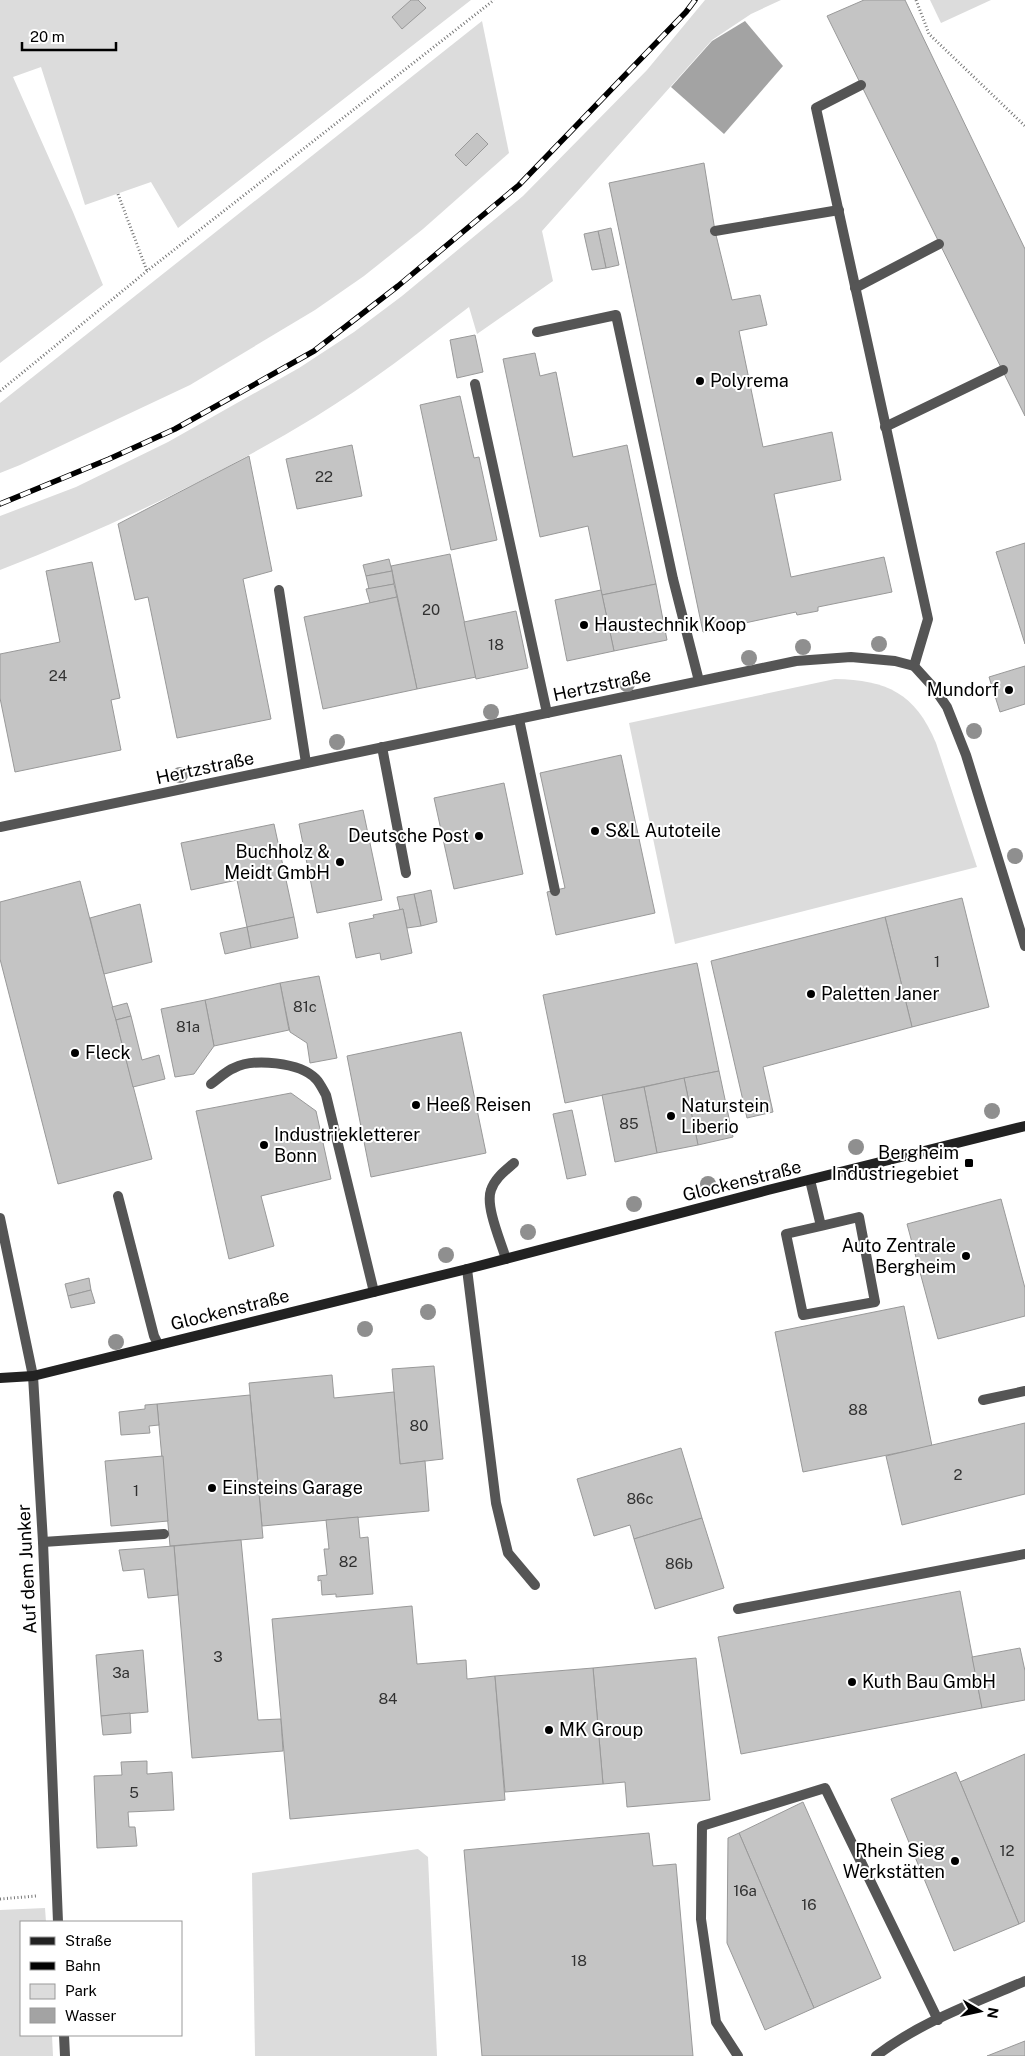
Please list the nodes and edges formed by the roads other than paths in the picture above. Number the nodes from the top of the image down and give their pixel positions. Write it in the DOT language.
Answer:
graph roads {
  1 [pos="861,85"];
  2 [pos="839,210"];
  3 [pos="715,231"];
  4 [pos="939,244"];
  5 [pos="855,288"];
  6 [pos="537,332"];
  7 [pos="1003,370"];
  8 [pos="475,384"];
  9 [pos="885,427"];
  10 [pos="278,590"];
  11 [pos="914,666"];
  12 [pos="699,681"];
  13 [pos="547,713"];
  14 [pos="520,718"];
  15 [pos="382,747"];
  16 [pos="306,763"];
  17 [pos="0,827"];
  18 [pos="406,873"];
  19 [pos="555,891"];
  20 [pos="1025,946"];
  21 [pos="211,1084"];
  22 [pos="1025,1126"];
  23 [pos="514,1163"];
  24 [pos="810,1180"];
  25 [pos="118,1196"];
  26 [pos="0,1218"];
  27 [pos="821,1226"];
  28 [pos="506,1259"];
  29 [pos="467,1270"];
  30 [pos="374,1292"];
  31 [pos="158,1344"];
  32 [pos="33,1376"];
  33 [pos="0,1378"];
  34 [pos="1025,1391"];
  35 [pos="983,1400"];
  36 [pos="164,1534"];
  37 [pos="42,1542"];
  38 [pos="1025,1554"];
  39 [pos="535,1586"];
  40 [pos="738,1609"];
  41 [pos="58,1921"];
  42 [pos="1025,1981"];
  43 [pos="938,2020"];
  44 [pos="64,2036"];
  45 [pos="65,2056"];
  46 [pos="738,2056"];
  47 [pos="876,2056"];
  1 -- 2 [label="street"];
  2 -- 3 [label="street"];
  2 -- 5 [label="street"];
  4 -- 5 [label="street"];
  5 -- 9 [label="street"];
  6 -- 12 [label="street"];
  7 -- 9 [label="street"];
  8 -- 13 [label="street"];
  9 -- 11 [label="street"];
  10 -- 16 [label="street"];
  11 -- 12 [label="street, Hertzstraße"];
  11 -- 20 [label="street"];
  12 -- 13 [label="street, Hertzstraße"];
  13 -- 14 [label="street, Hertzstraße"];
  14 -- 15 [label="street, Hertzstraße"];
  14 -- 19 [label="street"];
  15 -- 16 [label="street, Hertzstraße"];
  15 -- 18 [label="street"];
  16 -- 17 [label="street, Hertzstraße"];
  21 -- 30 [label="street"];
  22 -- 24 [label="street, Glockenstraße"];
  23 -- 28 [label="street"];
  24 -- 27 [label="street"];
  24 -- 28 [label="street, Glockenstraße"];
  25 -- 31 [label="street"];
  26 -- 32 [label="street, Auf dem Junker"];
  27 -- 27 [label="street"];
  28 -- 29 [label="street, Glockenstraße"];
  29 -- 30 [label="street, Glockenstraße"];
  29 -- 39 [label="street"];
  30 -- 31 [label="street, Glockenstraße"];
  31 -- 32 [label="street, Glockenstraße"];
  32 -- 33 [label="street, Glockenstraße"];
  32 -- 37 [label="street, Auf dem Junker"];
  34 -- 35 [label="street"];
  36 -- 37 [label="street"];
  37 -- 41 [label="street, Auf dem Junker"];
  38 -- 40 [label="street"];
  42 -- 43 [label="street"];
  43 -- 46 [label="street"];
  43 -- 47 [label="street"];
  44 -- 45 [label="street"];
}
